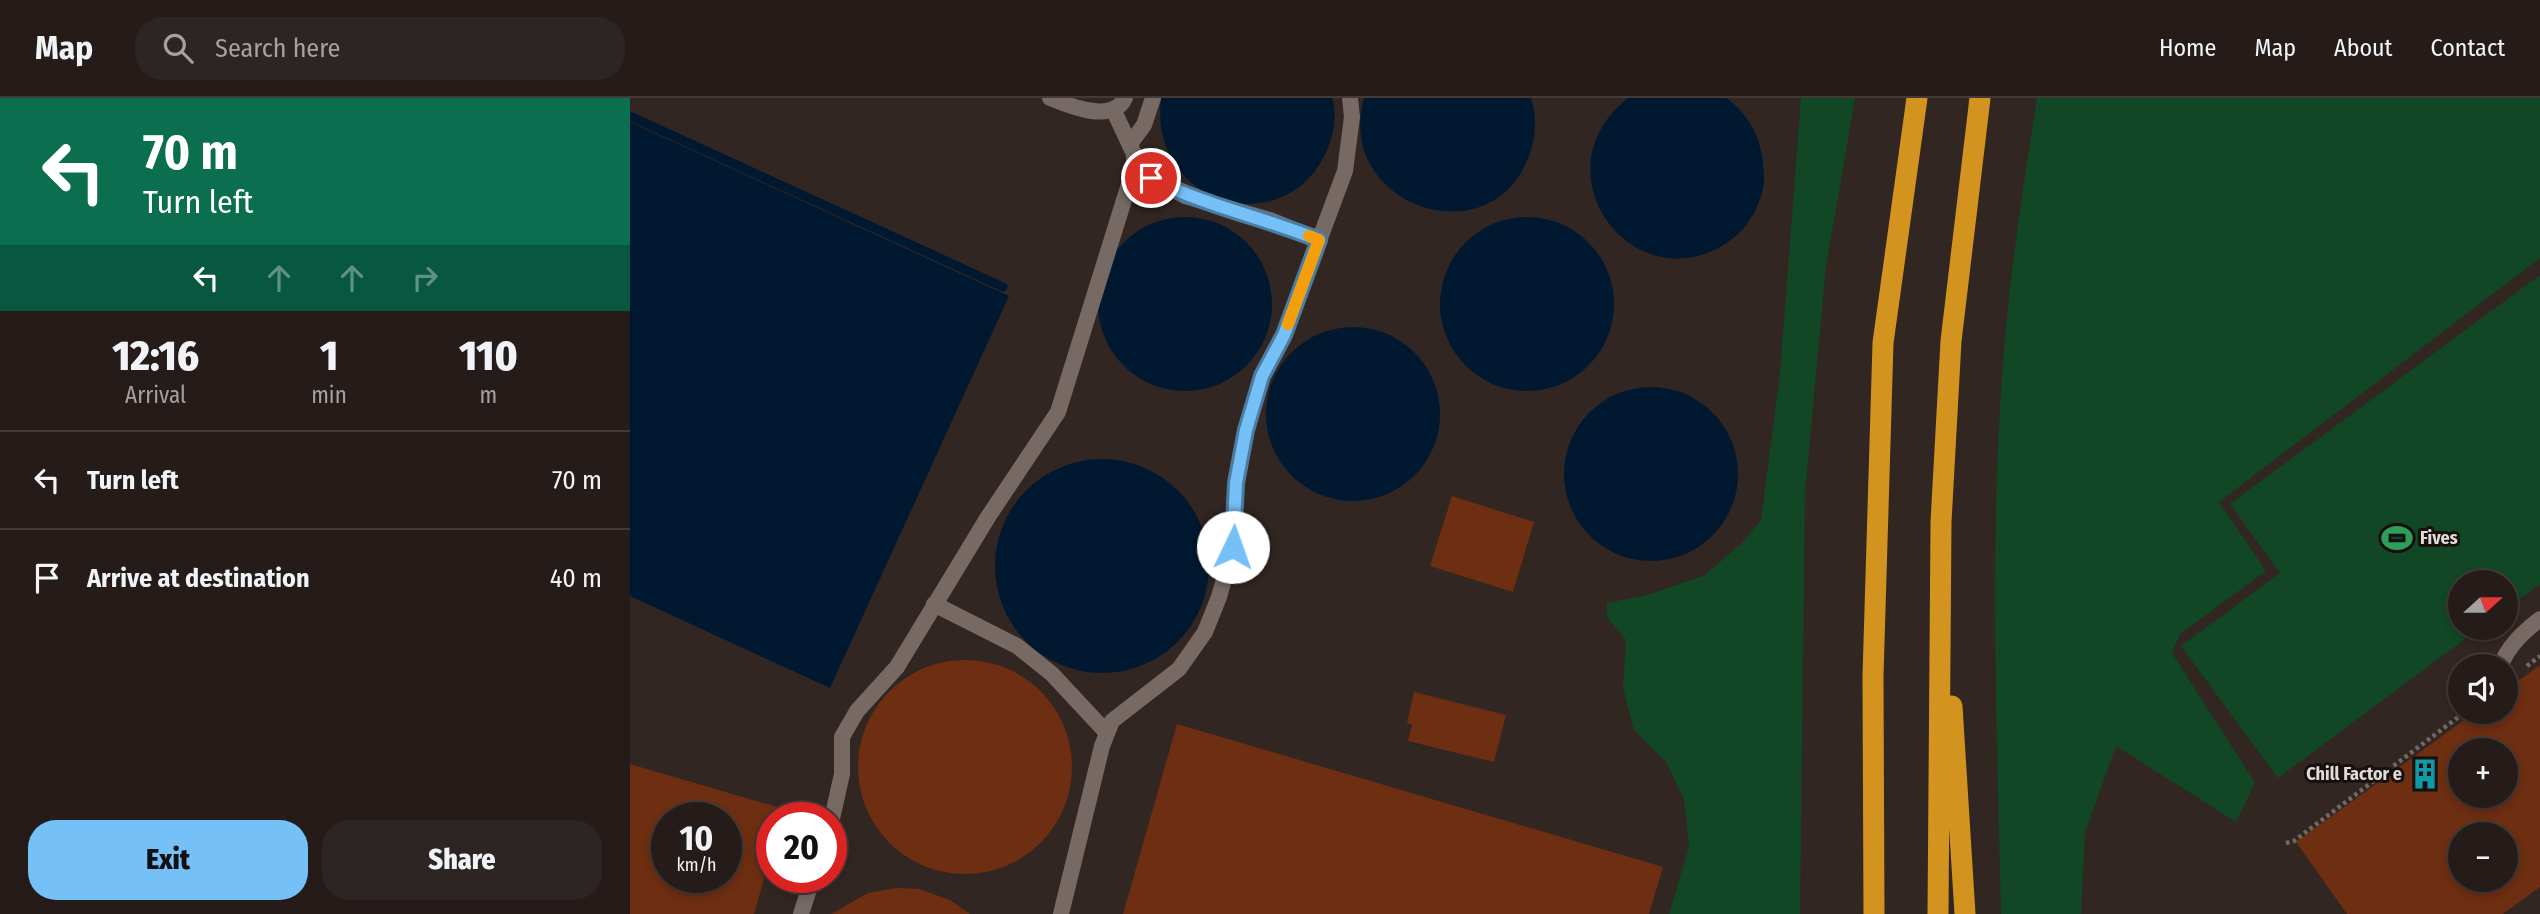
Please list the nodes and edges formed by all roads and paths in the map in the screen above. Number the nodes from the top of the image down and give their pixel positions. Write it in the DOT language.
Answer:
graph roads {
  1 [pos="1050,98"];
  2 [pos="1153,98"];
  3 [pos="1350,98"];
  4 [pos="1917,98"];
  5 [pos="1980,98"];
  6 [pos="1119,104"];
  7 [pos="1130,144"];
  8 [pos="1134,168"];
  9 [pos="1319,240"];
  10 [pos="1941,522"];
  11 [pos="934,604"];
  12 [pos="2540,619"];
  13 [pos="2506,654"];
  14 [pos="2449,724"];
  15 [pos="1107,733"];
  16 [pos="836,802"];
  17 [pos="2286,843"];
  18 [pos="808,893"];
  19 [pos="801,914"];
  20 [pos="1061,914"];
  21 [pos="1874,914"];
  22 [pos="1938,914"];
  23 [pos="1965,914"];
  1 -- 6 [label="lane"];
  2 -- 7 [label="lane"];
  3 -- 9 [label="lane"];
  4 -- 21 [label="highway"];
  5 -- 10 [label="highway"];
  6 -- 7 [label="lane"];
  7 -- 8 [label="lane"];
  8 -- 9 [label="lane"];
  8 -- 11 [label="lane"];
  9 -- 15 [label="lane"];
  10 -- 22 [label="highway"];
  10 -- 23 [label="highway"];
  11 -- 15 [label="lane"];
  11 -- 16 [label="lane"];
  12 -- 13 [label="lane"];
  14 -- 17 [label="path"];
  15 -- 20 [label="lane"];
  18 -- 19 [label="lane"];
}
